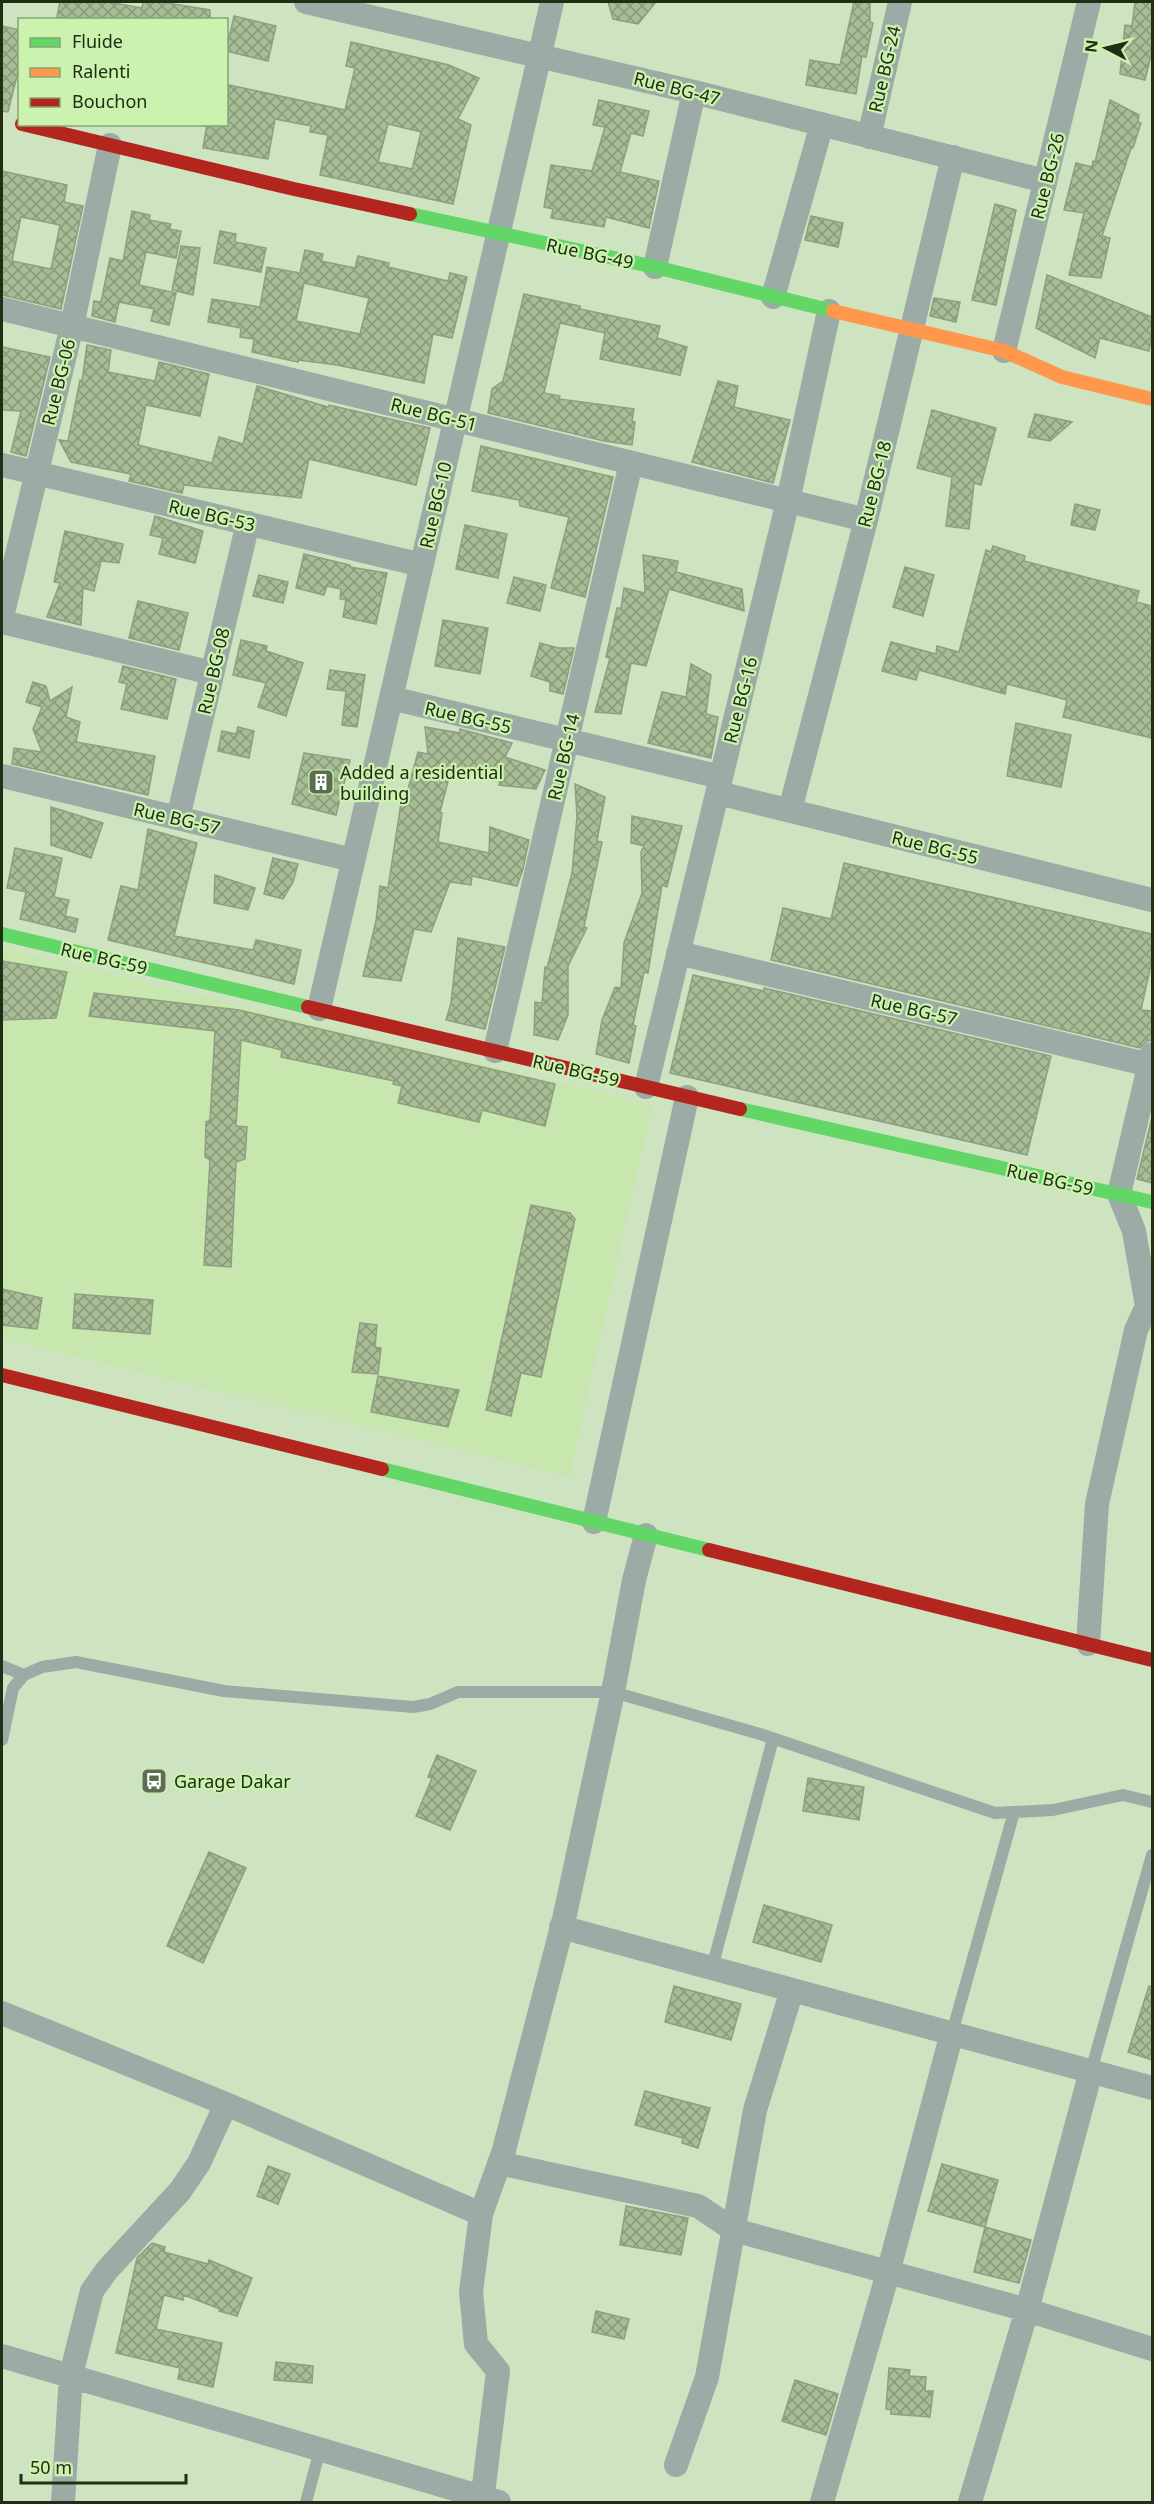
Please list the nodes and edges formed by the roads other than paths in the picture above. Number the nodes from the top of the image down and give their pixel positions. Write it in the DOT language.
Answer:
graph roads {
  1 [pos="306,2"];
  2 [pos="552,2"];
  3 [pos="900,2"];
  4 [pos="1089,2"];
  5 [pos="539,55"];
  6 [pos="694,92"];
  7 [pos="2,120"];
  8 [pos="18,123"];
  9 [pos="822,124"];
  10 [pos="29,126"];
  11 [pos="869,137"];
  12 [pos="110,145"];
  13 [pos="953,157"];
  14 [pos="1045,181"];
  15 [pos="497,234"];
  16 [pos="655,267"];
  17 [pos="773,297"];
  18 [pos="2,309"];
  19 [pos="829,311"];
  20 [pos="72,326"];
  21 [pos="911,331"];
  22 [pos="1004,351"];
  23 [pos="1152,399"];
  24 [pos="455,420"];
  25 [pos="631,463"];
  26 [pos="2,465"];
  27 [pos="36,473"];
  28 [pos="788,501"];
  29 [pos="866,520"];
  30 [pos="248,524"];
  31 [pos="422,565"];
  32 [pos="2,617"];
  33 [pos="2,622"];
  34 [pos="212,673"];
  35 [pos="391,698"];
  36 [pos="567,740"];
  37 [pos="2,776"];
  38 [pos="720,785"];
  39 [pos="790,810"];
  40 [pos="178,818"];
  41 [pos="353,860"];
  42 [pos="1152,900"];
  43 [pos="2,934"];
  44 [pos="678,953"];
  45 [pos="319,1009"];
  46 [pos="495,1051"];
  47 [pos="1151,1059"];
  48 [pos="646,1087"];
  49 [pos="687,1097"];
  50 [pos="1119,1194"];
  51 [pos="1152,1202"];
  52 [pos="1150,1307"];
  53 [pos="2,1375"];
  54 [pos="594,1522"];
  55 [pos="646,1535"];
  56 [pos="1088,1644"];
  57 [pos="1152,1660"];
  58 [pos="2,1666"];
  59 [pos="24,1675"];
  60 [pos="613,1692"];
  61 [pos="773,1739"];
  62 [pos="2,1740"];
  63 [pos="1152,1802"];
  64 [pos="1014,1812"];
  65 [pos="1152,1855"];
  66 [pos="561,1927"];
  67 [pos="712,1968"];
  68 [pos="792,1990"];
  69 [pos="2,2013"];
  70 [pos="952,2033"];
  71 [pos="1091,2071"];
  72 [pos="1152,2088"];
  73 [pos="226,2104"];
  74 [pos="499,2163"];
  75 [pos="481,2214"];
  76 [pos="734,2230"];
  77 [pos="888,2272"];
  78 [pos="1027,2310"];
  79 [pos="1152,2349"];
  80 [pos="2,2356"];
  81 [pos="71,2375"];
  82 [pos="320,2450"];
  83 [pos="676,2465"];
  84 [pos="488,2501"];
  85 [pos="63,2502"];
  86 [pos="306,2502"];
  87 [pos="822,2502"];
  88 [pos="970,2502"];
  1 -- 5 [label="street, Rue BG-47"];
  2 -- 5 [label="street, Rue BG-10"];
  3 -- 11 [label="street, Rue BG-24"];
  4 -- 14 [label="street, Rue BG-26"];
  5 -- 6 [label="street, Rue BG-47"];
  5 -- 15 [label="street, Rue BG-10"];
  6 -- 9 [label="street, Rue BG-47"];
  6 -- 16 [label="street"];
  7 -- 8 [label="street, Rue BG-49"];
  9 -- 11 [label="street, Rue BG-47"];
  9 -- 17 [label="street"];
  10 -- 12 [label="street, Rue BG-49"];
  11 -- 13 [label="street, Rue BG-47"];
  12 -- 15 [label="street, Rue BG-49"];
  12 -- 20 [label="street, Rue BG-06"];
  13 -- 14 [label="street, Rue BG-47"];
  13 -- 21 [label="street, Rue BG-18"];
  14 -- 22 [label="street, Rue BG-26"];
  15 -- 16 [label="street, Rue BG-49"];
  15 -- 24 [label="street, Rue BG-10"];
  16 -- 17 [label="street, Rue BG-49"];
  17 -- 19 [label="street, Rue BG-49"];
  18 -- 20 [label="street, Rue BG-51"];
  19 -- 21 [label="street, Rue BG-49"];
  19 -- 28 [label="street, Rue BG-16"];
  20 -- 24 [label="street, Rue BG-51"];
  20 -- 27 [label="street, Rue BG-06"];
  21 -- 22 [label="street, Rue BG-49"];
  21 -- 29 [label="street, Rue BG-18"];
  22 -- 23 [label="street, Rue BG-49"];
  24 -- 25 [label="street, Rue BG-51"];
  24 -- 31 [label="street, Rue BG-10"];
  25 -- 28 [label="street, Rue BG-51"];
  25 -- 36 [label="street, Rue BG-14"];
  26 -- 27 [label="street, Rue BG-53"];
  27 -- 30 [label="street, Rue BG-53"];
  27 -- 32 [label="street, Rue BG-06"];
  28 -- 29 [label="street, Rue BG-51"];
  28 -- 38 [label="street, Rue BG-16"];
  29 -- 39 [label="street, Rue BG-18"];
  30 -- 31 [label="street, Rue BG-53"];
  30 -- 34 [label="street, Rue BG-08"];
  31 -- 35 [label="street, Rue BG-10"];
  33 -- 34 [label="street"];
  34 -- 40 [label="street, Rue BG-08"];
  35 -- 36 [label="street, Rue BG-55"];
  35 -- 41 [label="street, Rue BG-10"];
  36 -- 38 [label="street, Rue BG-55"];
  36 -- 46 [label="street, Rue BG-14"];
  37 -- 40 [label="street, Rue BG-57"];
  38 -- 39 [label="street, Rue BG-55"];
  38 -- 44 [label="street, Rue BG-16"];
  39 -- 42 [label="street, Rue BG-55"];
  40 -- 41 [label="street, Rue BG-57"];
  41 -- 45 [label="street, Rue BG-10"];
  43 -- 45 [label="street, Rue BG-59"];
  44 -- 47 [label="street, Rue BG-57"];
  44 -- 48 [label="street, Rue BG-16"];
  45 -- 46 [label="street, Rue BG-59"];
  46 -- 48 [label="street, Rue BG-59"];
  47 -- 50 [label="street"];
  48 -- 49 [label="street, Rue BG-59"];
  49 -- 50 [label="street, Rue BG-59"];
  49 -- 54 [label="street"];
  50 -- 51 [label="street, Rue BG-59"];
  50 -- 52 [label="street"];
  52 -- 56 [label="street"];
  53 -- 54 [label="street"];
  54 -- 55 [label="street"];
  55 -- 56 [label="street"];
  55 -- 60 [label="street"];
  56 -- 57 [label="street"];
  58 -- 59 [label="lane"];
  59 -- 60 [label="lane"];
  59 -- 62 [label="lane"];
  60 -- 61 [label="lane"];
  60 -- 66 [label="street"];
  61 -- 64 [label="lane"];
  61 -- 67 [label="lane"];
  63 -- 64 [label="lane"];
  64 -- 70 [label="lane"];
  65 -- 71 [label="lane"];
  66 -- 67 [label="street"];
  66 -- 74 [label="street"];
  67 -- 68 [label="street"];
  68 -- 70 [label="street"];
  68 -- 76 [label="street"];
  69 -- 73 [label="street"];
  70 -- 71 [label="street"];
  70 -- 77 [label="street"];
  71 -- 72 [label="street"];
  71 -- 78 [label="street"];
  73 -- 75 [label="street"];
  73 -- 81 [label="street"];
  74 -- 75 [label="street"];
  74 -- 76 [label="street"];
  75 -- 84 [label="street"];
  76 -- 77 [label="street"];
  76 -- 83 [label="street"];
  77 -- 78 [label="street"];
  77 -- 87 [label="street"];
  78 -- 79 [label="street"];
  78 -- 88 [label="street"];
  80 -- 81 [label="street"];
  81 -- 82 [label="street"];
  81 -- 85 [label="street"];
  82 -- 84 [label="street"];
  82 -- 86 [label="lane"];
}
